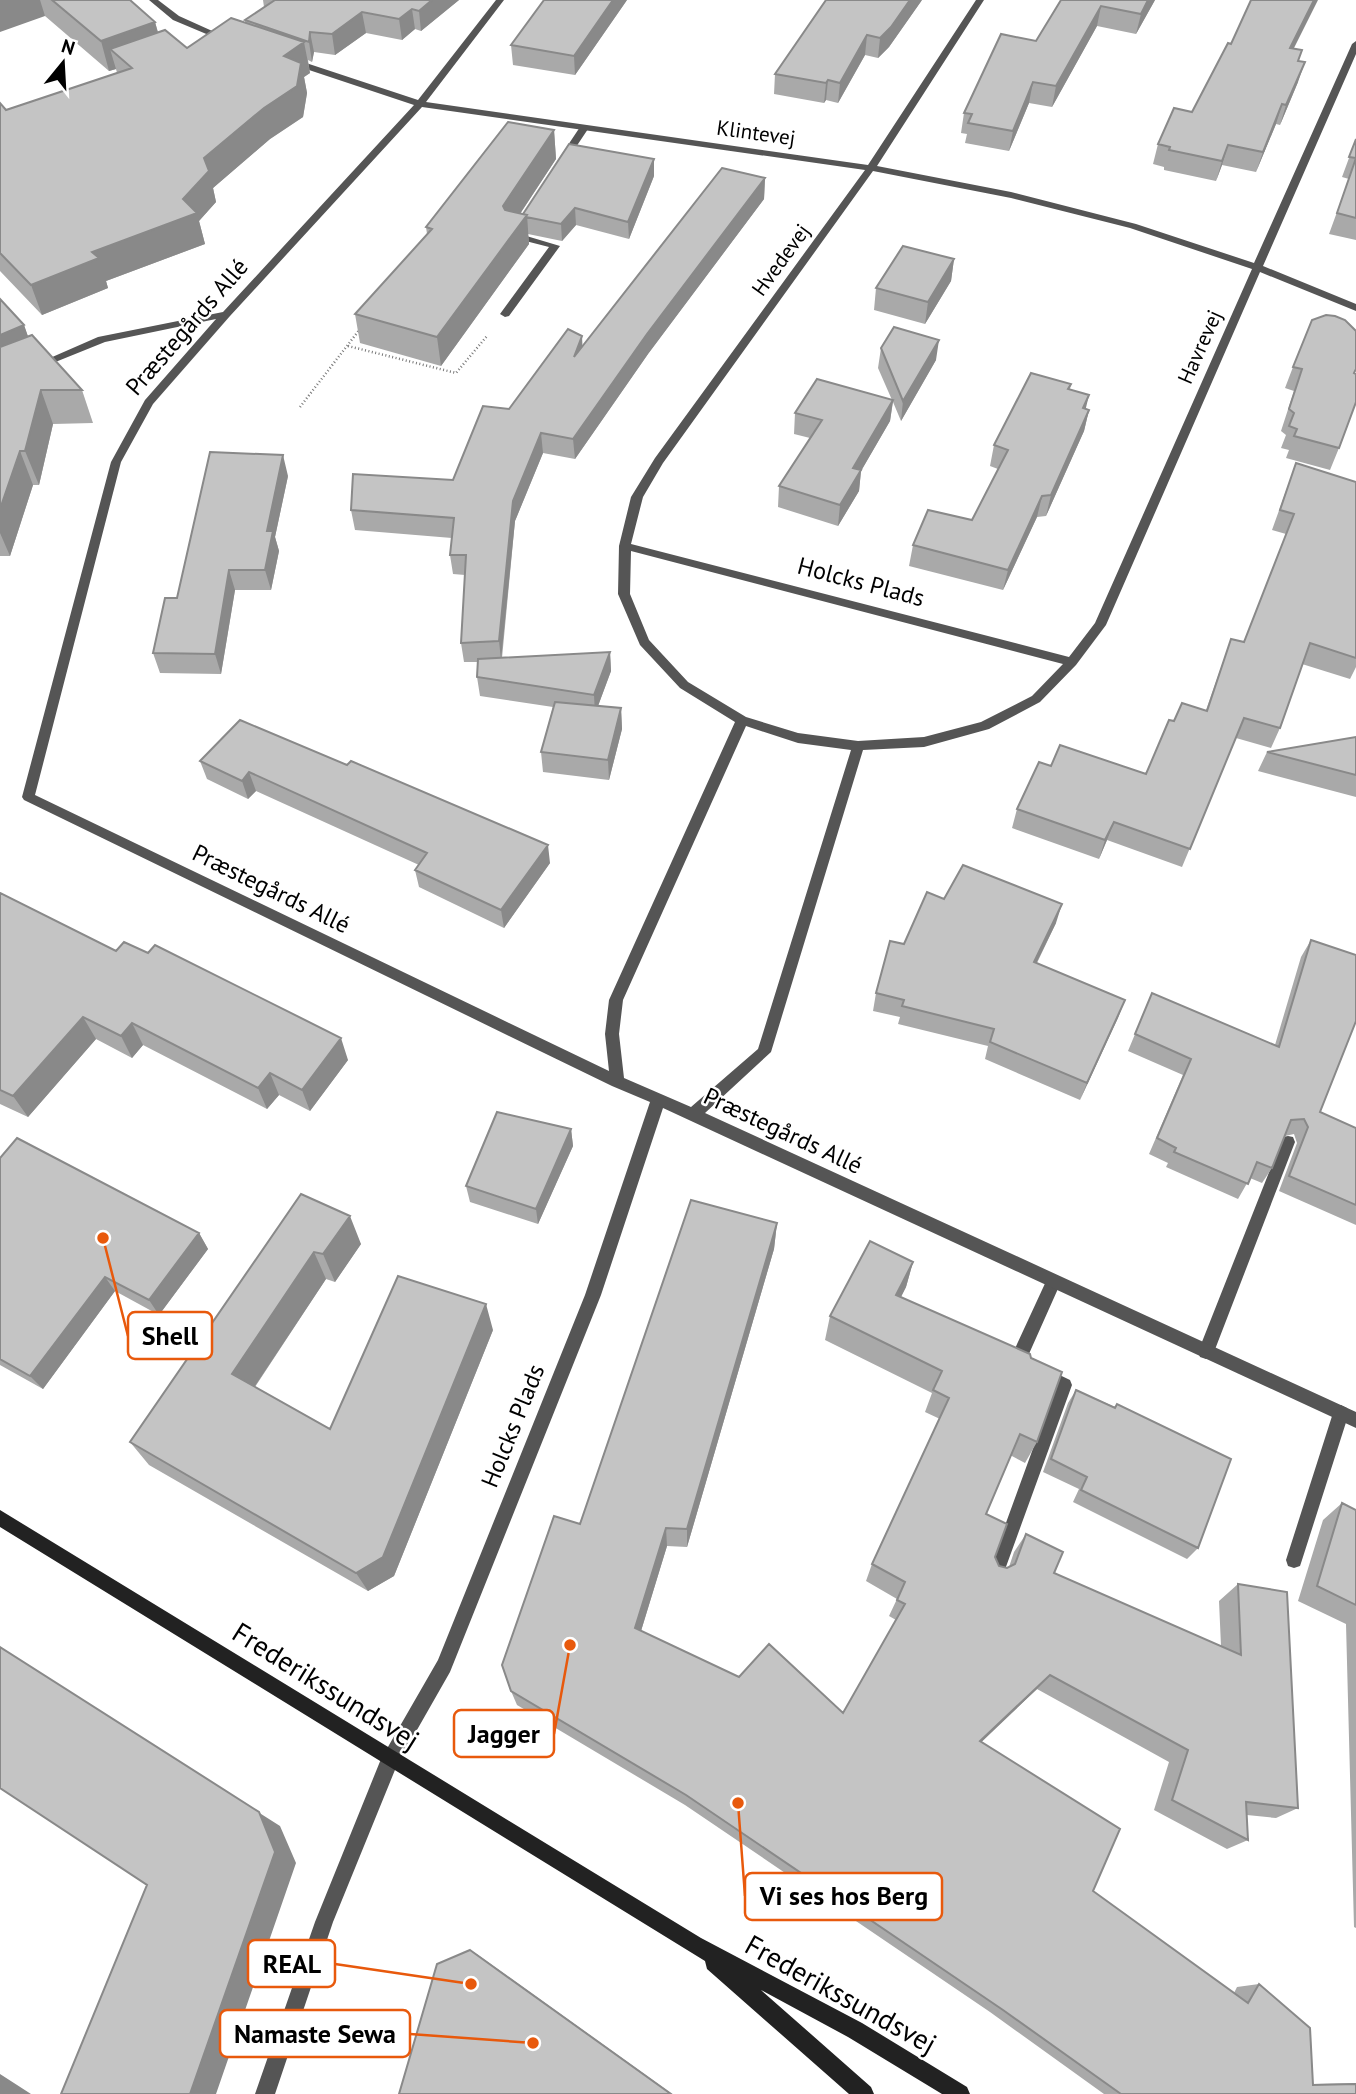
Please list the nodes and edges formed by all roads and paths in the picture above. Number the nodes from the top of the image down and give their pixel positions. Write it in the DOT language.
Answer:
graph roads {
  1 [pos="153,0"];
  2 [pos="500,0"];
  3 [pos="980,0"];
  4 [pos="220,37"];
  5 [pos="208,42"];
  6 [pos="234,42"];
  7 [pos="1356,44"];
  8 [pos="287,59"];
  9 [pos="420,104"];
  10 [pos="583,129"];
  11 [pos="871,168"];
  12 [pos="557,169"];
  13 [pos="520,225"];
  14 [pos="1256,267"];
  15 [pos="1356,308"];
  16 [pos="226,314"];
  17 [pos="505,314"];
  18 [pos="363,326"];
  19 [pos="348,346"];
  20 [pos="26,370"];
  21 [pos="300,407"];
  22 [pos="625,546"];
  23 [pos="1072,662"];
  24 [pos="742,720"];
  25 [pos="858,746"];
  26 [pos="617,1082"];
  27 [pos="658,1100"];
  28 [pos="694,1114"];
  29 [pos="1288,1142"];
  30 [pos="1053,1282"];
  31 [pos="1206,1352"];
  32 [pos="1348,1417"];
  33 [pos="0,1518"];
  34 [pos="1294,1560"];
  35 [pos="995,1575"];
  36 [pos="390,1759"];
  37 [pos="694,1945"];
  38 [pos="265,2094"];
  39 [pos="864,2094"];
  40 [pos="960,2094"];
  1 -- 4 [label="street"];
  2 -- 9 [label="street, Præstegårds Allé"];
  3 -- 11 [label="street, Hvedevej"];
  4 -- 5 [label="street"];
  4 -- 6 [label="street"];
  7 -- 14 [label="street, Havrevej"];
  8 -- 9 [label="street, Klintevej"];
  9 -- 10 [label="street, Klintevej"];
  9 -- 16 [label="street, Præstegårds Allé"];
  10 -- 11 [label="street, Klintevej"];
  10 -- 12 [label="street"];
  11 -- 14 [label="street, Klintevej"];
  11 -- 22 [label="street, Hvedevej"];
  13 -- 17 [label="street"];
  14 -- 15 [label="street, Klintevej"];
  14 -- 23 [label="street, Havrevej"];
  16 -- 20 [label="street"];
  16 -- 26 [label="street, Præstegårds Allé"];
  17 -- 19 [label="path"];
  18 -- 19 [label="path"];
  19 -- 21 [label="path"];
  22 -- 23 [label="street, Holcks Plads"];
  22 -- 24 [label="street"];
  23 -- 25 [label="street"];
  24 -- 25 [label="street"];
  24 -- 26 [label="street"];
  25 -- 28 [label="street"];
  26 -- 27 [label="street, Præstegårds Allé"];
  27 -- 28 [label="street, Præstegårds Allé"];
  27 -- 36 [label="street, Holcks Plads"];
  28 -- 30 [label="street, Præstegårds Allé"];
  29 -- 31 [label="street"];
  30 -- 31 [label="street, Præstegårds Allé"];
  30 -- 35 [label="street"];
  31 -- 32 [label="street, Præstegårds Allé"];
  32 -- 34 [label="street"];
  33 -- 36 [label="main road, Frederikssundsvej"];
  36 -- 37 [label="main road, Frederikssundsvej"];
  36 -- 38 [label="street, Holcks Plads"];
  37 -- 39 [label="main road, Frederikssundsvej"];
  37 -- 40 [label="main road, Frederikssundsvej"];
}
